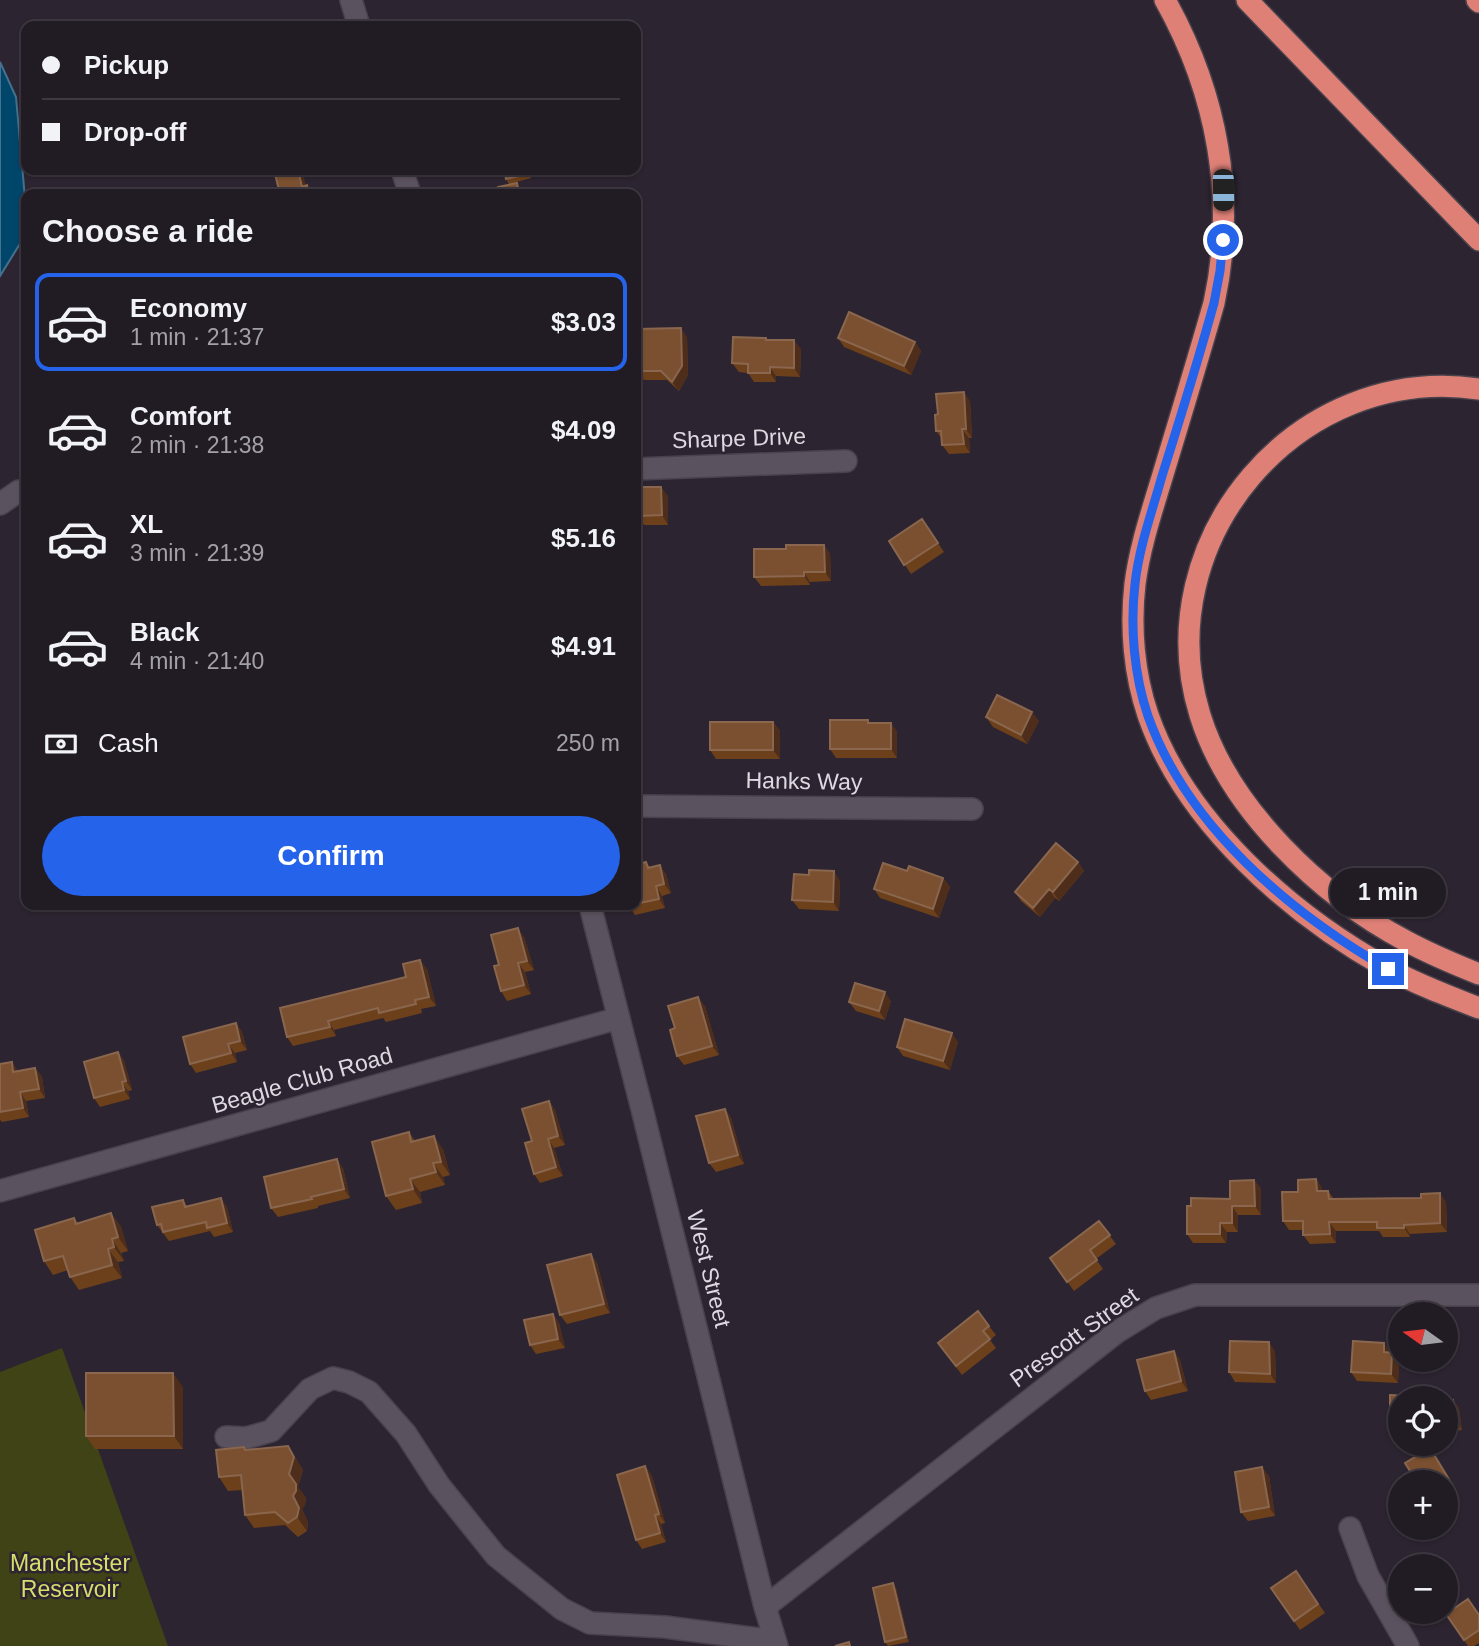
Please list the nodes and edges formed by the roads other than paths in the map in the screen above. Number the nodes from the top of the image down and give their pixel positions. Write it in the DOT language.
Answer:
graph roads {
  1 [pos="351,0"];
  2 [pos="1165,0"];
  3 [pos="1247,0"];
  4 [pos="357,21"];
  5 [pos="1479,240"];
  6 [pos="1479,389"];
  7 [pos="846,461"];
  8 [pos="641,469"];
  9 [pos="19,491"];
  10 [pos="0,504"];
  11 [pos="641,806"];
  12 [pos="972,809"];
  13 [pos="591,910"];
  14 [pos="1479,974"];
  15 [pos="1479,1008"];
  16 [pos="619,1018"];
  17 [pos="0,1191"];
  18 [pos="1479,1295"];
  19 [pos="226,1437"];
  20 [pos="1350,1528"];
  21 [pos="765,1607"];
  22 [pos="776,1644"];
  23 [pos="1408,1646"];
  1 -- 4 [label="street"];
  2 -- 15 [label="highway"];
  3 -- 5 [label="highway"];
  6 -- 14 [label="highway"];
  7 -- 8 [label="street, Sharpe Drive"];
  9 -- 10 [label="street"];
  11 -- 12 [label="street, Hanks Way"];
  13 -- 16 [label="street, West Street"];
  16 -- 17 [label="street, Beagle Club Road"];
  16 -- 21 [label="street, West Street"];
  18 -- 21 [label="street, Prescott Street"];
  19 -- 22 [label="street"];
  20 -- 23 [label="street"];
  21 -- 22 [label="street, West Street"];
}
